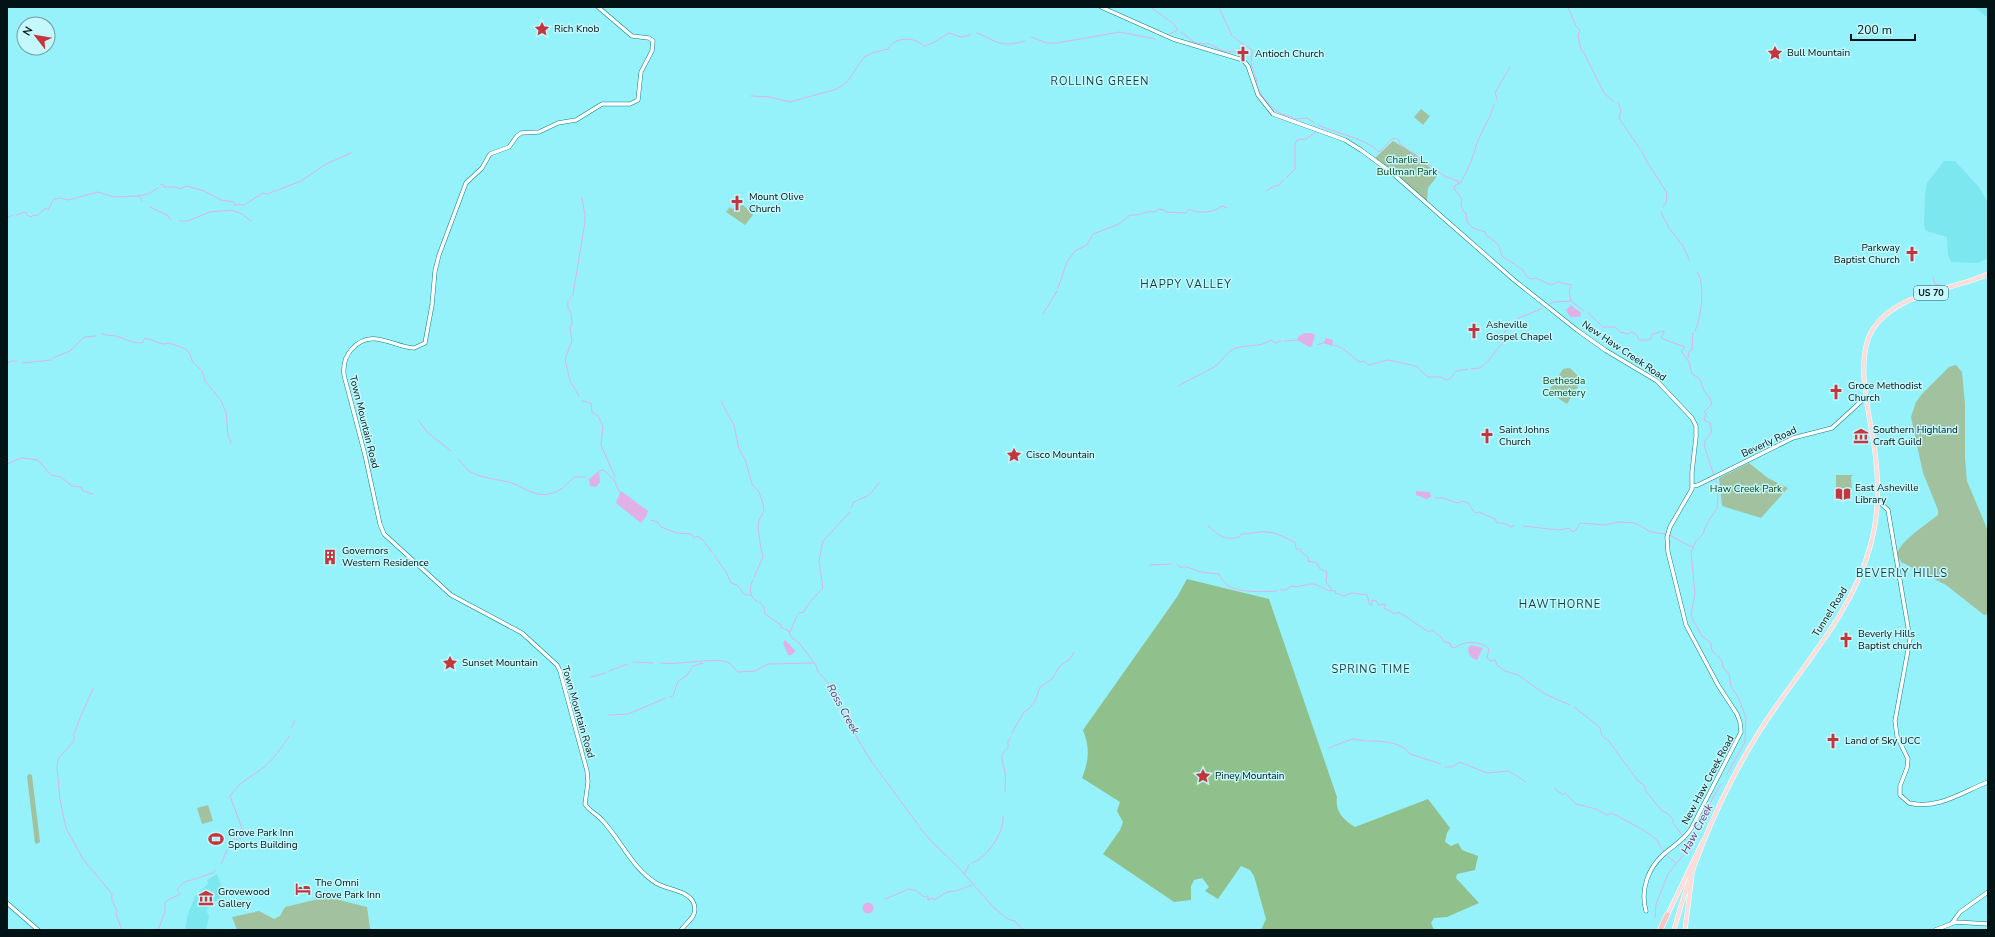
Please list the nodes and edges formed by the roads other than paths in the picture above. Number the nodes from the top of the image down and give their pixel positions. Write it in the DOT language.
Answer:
graph roads {
  1 [pos="598,7"];
  2 [pos="1101,7"];
  3 [pos="1988,274"];
  4 [pos="1867,396"];
  5 [pos="1693,486"];
  6 [pos="1877,500"];
  7 [pos="1988,782"];
  8 [pos="1706,838"];
  9 [pos="1692,871"];
  10 [pos="1988,892"];
  11 [pos="7,903"];
  12 [pos="1646,911"];
  13 [pos="1667,915"];
  14 [pos="1952,923"];
  15 [pos="1988,924"];
  16 [pos="38,930"];
  17 [pos="681,930"];
  18 [pos="1661,930"];
  19 [pos="1674,930"];
  20 [pos="1685,930"];
  21 [pos="1935,930"];
  1 -- 17 [label="street, Town Mountain Road"];
  2 -- 5 [label="street, New Haw Creek Road"];
  3 -- 4 [label="main road, Tunnel Road / US 70"];
  4 -- 5 [label="street, Beverly Road"];
  4 -- 6 [label="main road, Tunnel Road / US 70"];
  5 -- 12 [label="street, New Haw Creek Road"];
  6 -- 7 [label="street"];
  6 -- 8 [label="main road, Tunnel Road / US 70"];
  8 -- 9 [label="main road, Tunnel Road / US 70"];
  8 -- 13 [label="main road"];
  9 -- 19 [label="main road, Tunnel Road / US 70"];
  9 -- 20 [label="main road"];
  10 -- 14 [label="street"];
  11 -- 16 [label="street"];
  13 -- 18 [label="highway"];
  14 -- 15 [label="street"];
  14 -- 21 [label="street"];
}
